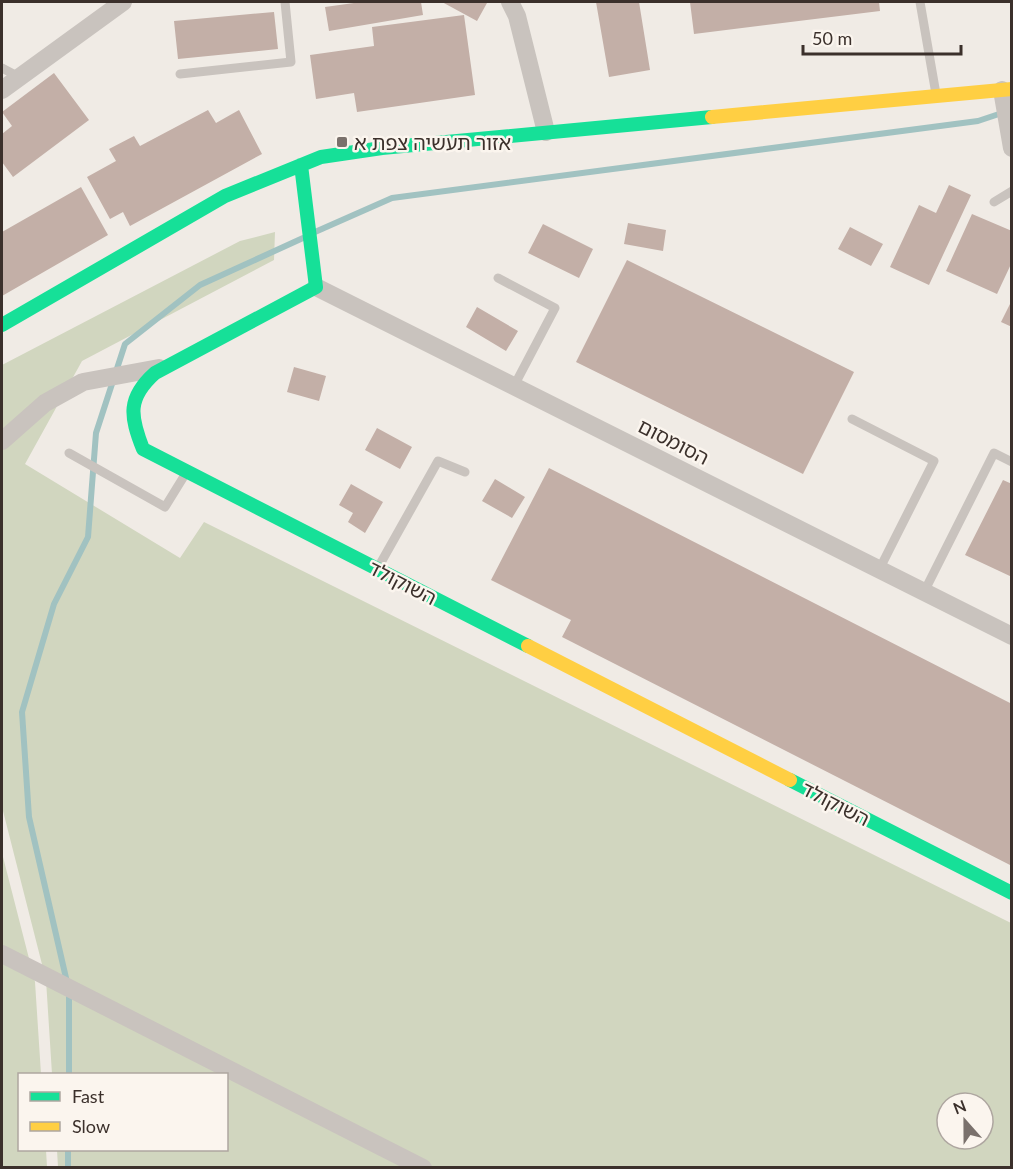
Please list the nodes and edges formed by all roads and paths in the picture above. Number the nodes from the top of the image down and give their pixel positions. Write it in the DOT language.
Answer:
graph roads {
  1 [pos="123,2"];
  2 [pos="285,2"];
  3 [pos="510,2"];
  4 [pos="920,2"];
  5 [pos="2,68"];
  6 [pos="180,74"];
  7 [pos="20,77"];
  8 [pos="2,90"];
  9 [pos="1007,90"];
  10 [pos="937,96"];
  11 [pos="546,132"];
  12 [pos="1011,148"];
  13 [pos="301,165"];
  14 [pos="1011,191"];
  15 [pos="994,202"];
  16 [pos="498,278"];
  17 [pos="316,287"];
  18 [pos="2,325"];
  19 [pos="167,367"];
  20 [pos="514,386"];
  21 [pos="852,418"];
  22 [pos="2,441"];
  23 [pos="69,453"];
  24 [pos="1011,462"];
  25 [pos="186,471"];
  26 [pos="465,472"];
  27 [pos="378,569"];
  28 [pos="879,570"];
  29 [pos="924,592"];
  30 [pos="1011,636"];
  31 [pos="1011,893"];
  32 [pos="2,954"];
  33 [pos="423,1167"];
  1 -- 7 [label="street"];
  2 -- 6 [label="lane"];
  3 -- 11 [label="street"];
  4 -- 10 [label="lane"];
  5 -- 7 [label="lane"];
  7 -- 8 [label="street"];
  9 -- 10 [label="street"];
  9 -- 12 [label="street"];
  10 -- 11 [label="street"];
  11 -- 13 [label="street"];
  13 -- 17 [label="street"];
  13 -- 18 [label="street"];
  14 -- 15 [label="lane"];
  16 -- 20 [label="lane"];
  17 -- 19 [label="street, השוקולד"];
  17 -- 20 [label="street, הסומסום"];
  19 -- 22 [label="street"];
  19 -- 25 [label="street, השוקולד"];
  20 -- 28 [label="street, הסומסום"];
  21 -- 28 [label="lane"];
  23 -- 25 [label="lane"];
  24 -- 29 [label="lane"];
  25 -- 27 [label="street, השוקולד"];
  26 -- 27 [label="lane"];
  27 -- 31 [label="street, השוקולד"];
  28 -- 29 [label="street, הסומסום"];
  29 -- 30 [label="street, הסומסום"];
  32 -- 33 [label="street"];
}
